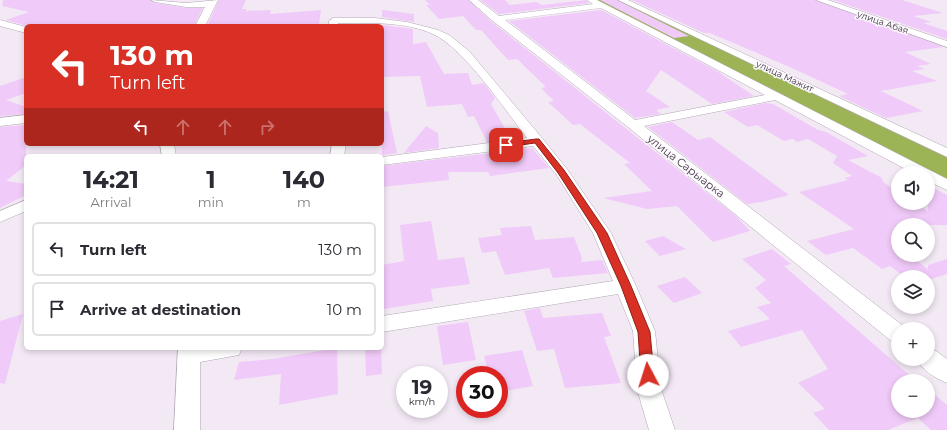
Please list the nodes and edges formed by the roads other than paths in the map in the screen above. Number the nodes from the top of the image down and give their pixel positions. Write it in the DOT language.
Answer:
graph roads {
  1 [pos="155,0"];
  2 [pos="472,0"];
  3 [pos="622,0"];
  4 [pos="820,0"];
  5 [pos="212,2"];
  6 [pos="596,3"];
  7 [pos="496,19"];
  8 [pos="0,24"];
  9 [pos="201,24"];
  10 [pos="334,24"];
  11 [pos="24,30"];
  12 [pos="947,44"];
  13 [pos="776,96"];
  14 [pos="24,119"];
  15 [pos="0,122"];
  16 [pos="633,124"];
  17 [pos="536,141"];
  18 [pos="947,153"];
  19 [pos="384,161"];
  20 [pos="911,166"];
  21 [pos="935,179"];
  22 [pos="947,185"];
  23 [pos="24,206"];
  24 [pos="0,217"];
  25 [pos="626,286"];
  26 [pos="384,324"];
  27 [pos="891,328"];
  28 [pos="203,350"];
  29 [pos="189,351"];
  30 [pos="935,364"];
  31 [pos="947,373"];
  32 [pos="187,430"];
  33 [pos="662,430"];
  1 -- 5 [label="street"];
  2 -- 7 [label="street, улица Сарыарка"];
  3 -- 18 [label="street, улица Мажит"];
  4 -- 12 [label="street, улица Абая"];
  5 -- 9 [label="street"];
  6 -- 7 [label="street"];
  6 -- 13 [label="street"];
  7 -- 16 [label="street, улица Сарыарка"];
  8 -- 11 [label="street"];
  10 -- 17 [label="street"];
  13 -- 16 [label="street"];
  13 -- 20 [label="street"];
  14 -- 15 [label="street"];
  16 -- 27 [label="street, улица Сарыарка"];
  17 -- 19 [label="street"];
  17 -- 25 [label="street"];
  21 -- 22 [label="street"];
  23 -- 24 [label="street"];
  25 -- 26 [label="street"];
  25 -- 33 [label="street"];
  28 -- 29 [label="street"];
  29 -- 32 [label="street"];
  30 -- 31 [label="street"];
}
